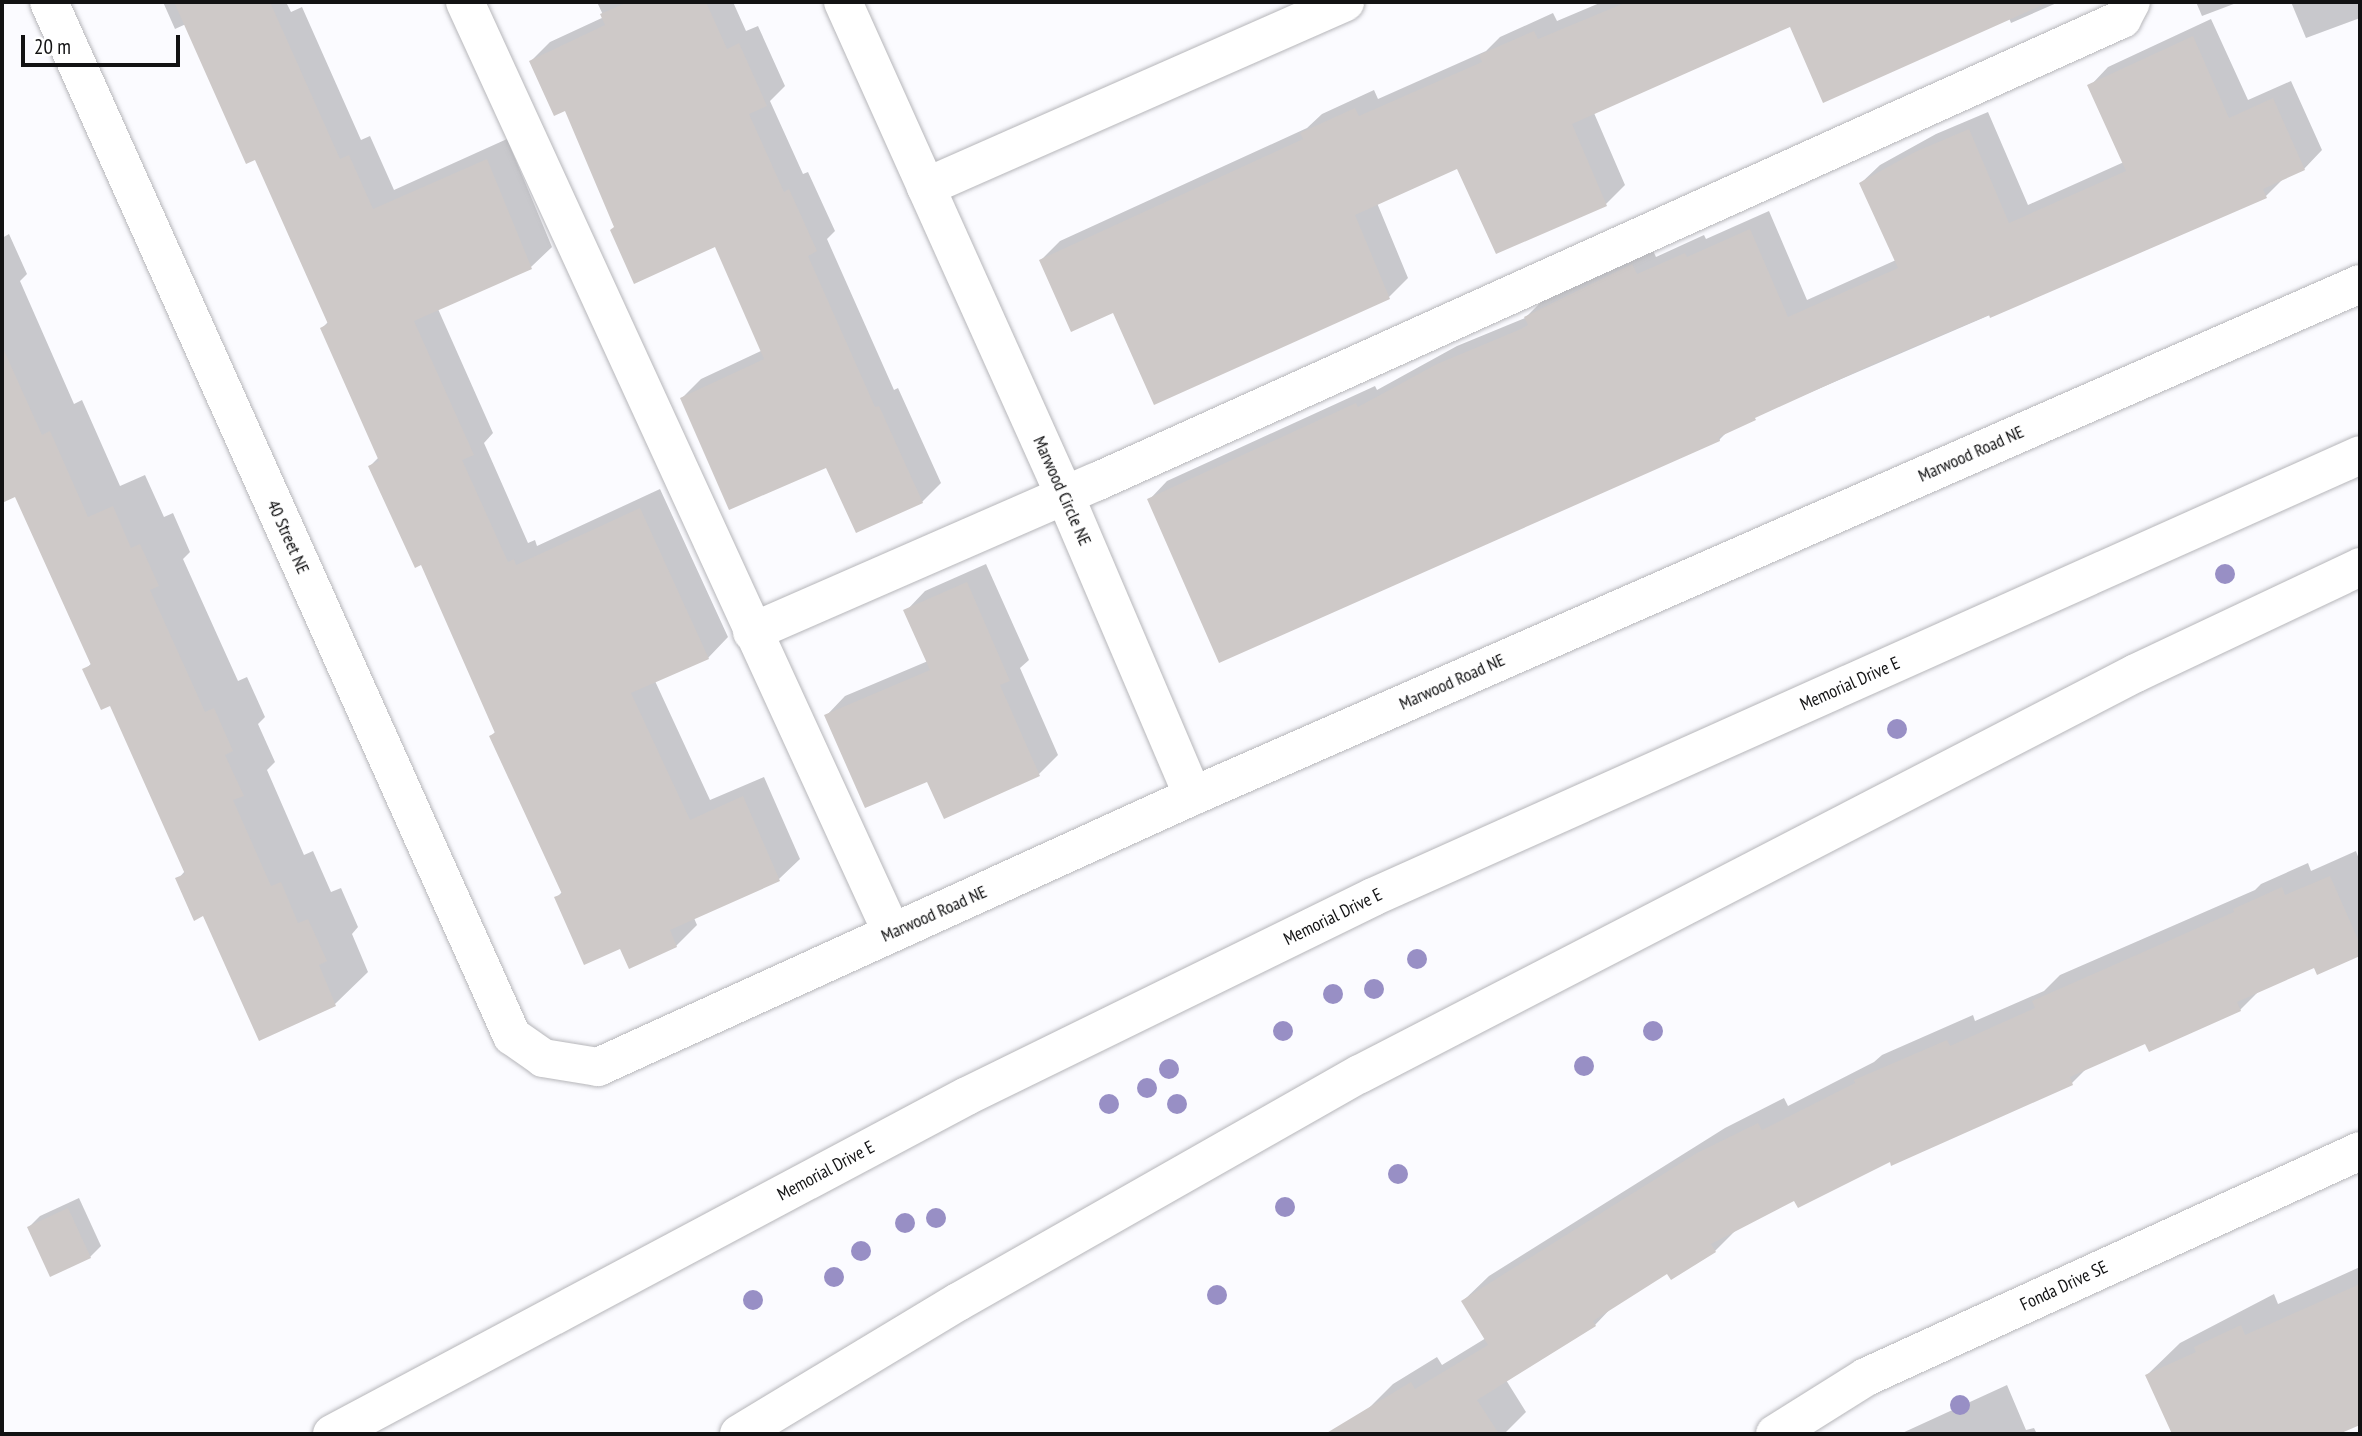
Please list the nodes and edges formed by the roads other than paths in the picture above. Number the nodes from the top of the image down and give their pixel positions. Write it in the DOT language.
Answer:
graph roads {
  1 [pos="49,2"];
  2 [pos="465,2"];
  3 [pos="843,2"];
  4 [pos="1345,2"];
  5 [pos="2131,2"];
  6 [pos="926,187"];
  7 [pos="2360,284"];
  8 [pos="2360,455"];
  9 [pos="1065,496"];
  10 [pos="2360,567"];
  11 [pos="752,632"];
  12 [pos="1193,796"];
  13 [pos="892,933"];
  14 [pos="543,1058"];
  15 [pos="2360,1151"];
  16 [pos="447,1373"];
  17 [pos="332,1434"];
  18 [pos="374,1434"];
  19 [pos="739,1434"];
  20 [pos="1775,1434"];
  1 -- 14 [label="street, 40 Street NE"];
  2 -- 11 [label="street"];
  3 -- 6 [label="street, Marwood Circle NE"];
  4 -- 6 [label="street"];
  5 -- 9 [label="street"];
  6 -- 9 [label="street, Marwood Circle NE"];
  7 -- 12 [label="street, Marwood Road NE"];
  8 -- 16 [label="street, Memorial Drive E"];
  9 -- 11 [label="street"];
  9 -- 12 [label="street, Marwood Circle NE"];
  10 -- 19 [label="street"];
  11 -- 13 [label="street"];
  12 -- 13 [label="street, Marwood Road NE"];
  13 -- 14 [label="street, Marwood Road NE"];
  15 -- 20 [label="street, Fonda Drive SE"];
  16 -- 17 [label="street, Memorial Drive E"];
  16 -- 18 [label="street"];
}
